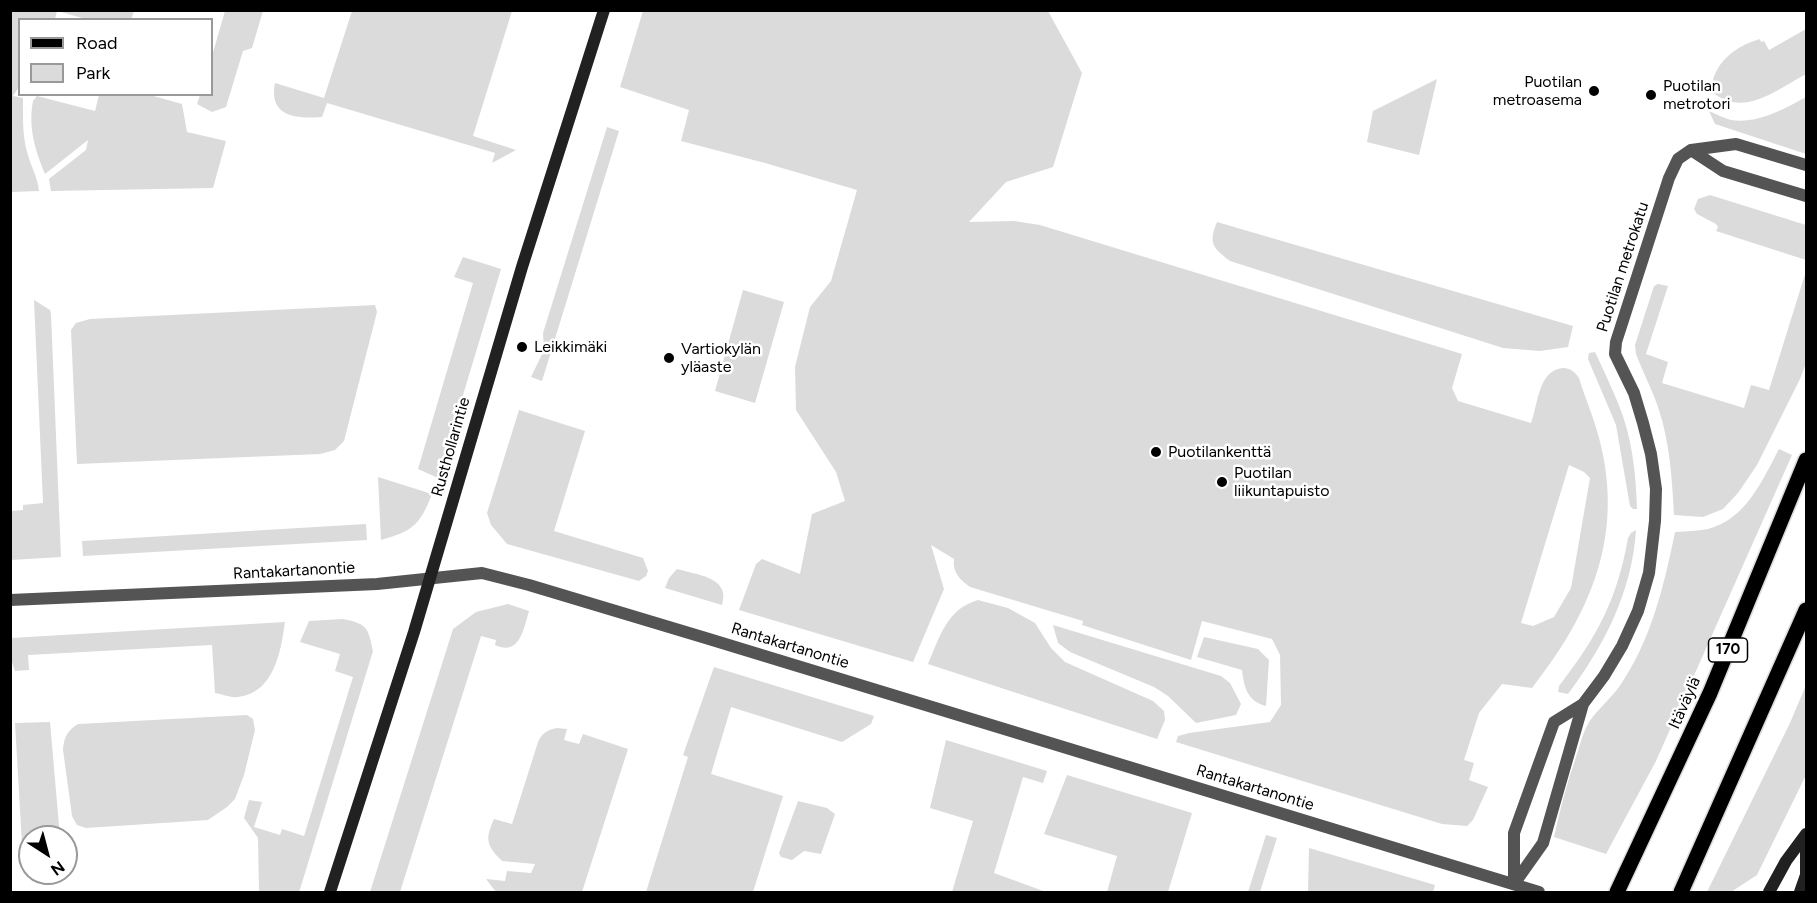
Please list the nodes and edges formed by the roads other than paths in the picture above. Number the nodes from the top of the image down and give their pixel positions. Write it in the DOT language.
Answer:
graph roads {
  1 [pos="604,10"];
  2 [pos="1691,150"];
  3 [pos="1806,165"];
  4 [pos="1806,196"];
  5 [pos="1806,460"];
  6 [pos="430,577"];
  7 [pos="10,600"];
  8 [pos="1806,610"];
  9 [pos="1583,704"];
  10 [pos="1806,834"];
  11 [pos="1514,884"];
  12 [pos="330,892"];
  13 [pos="1539,892"];
  14 [pos="1617,892"];
  15 [pos="1681,892"];
  16 [pos="1769,892"];
  17 [pos="1800,892"];
  1 -- 6 [label="main road, Rusthollarintie"];
  2 -- 3 [label="street"];
  2 -- 4 [label="street"];
  2 -- 9 [label="street, Puotilan metrokatu"];
  5 -- 14 [label="main road, Itäväylä / 170"];
  6 -- 7 [label="street, Rantakartanontie"];
  6 -- 11 [label="street, Rantakartanontie"];
  6 -- 12 [label="main road, Rusthollarintie"];
  8 -- 15 [label="main road"];
  9 -- 11 [label="street, Puotilan metrokatu"];
  9 -- 11 [label="street, Puotilan metrokatu"];
  10 -- 16 [label="main road"];
  10 -- 17 [label="main road"];
  11 -- 13 [label="street, Rantakartanontie"];
}
